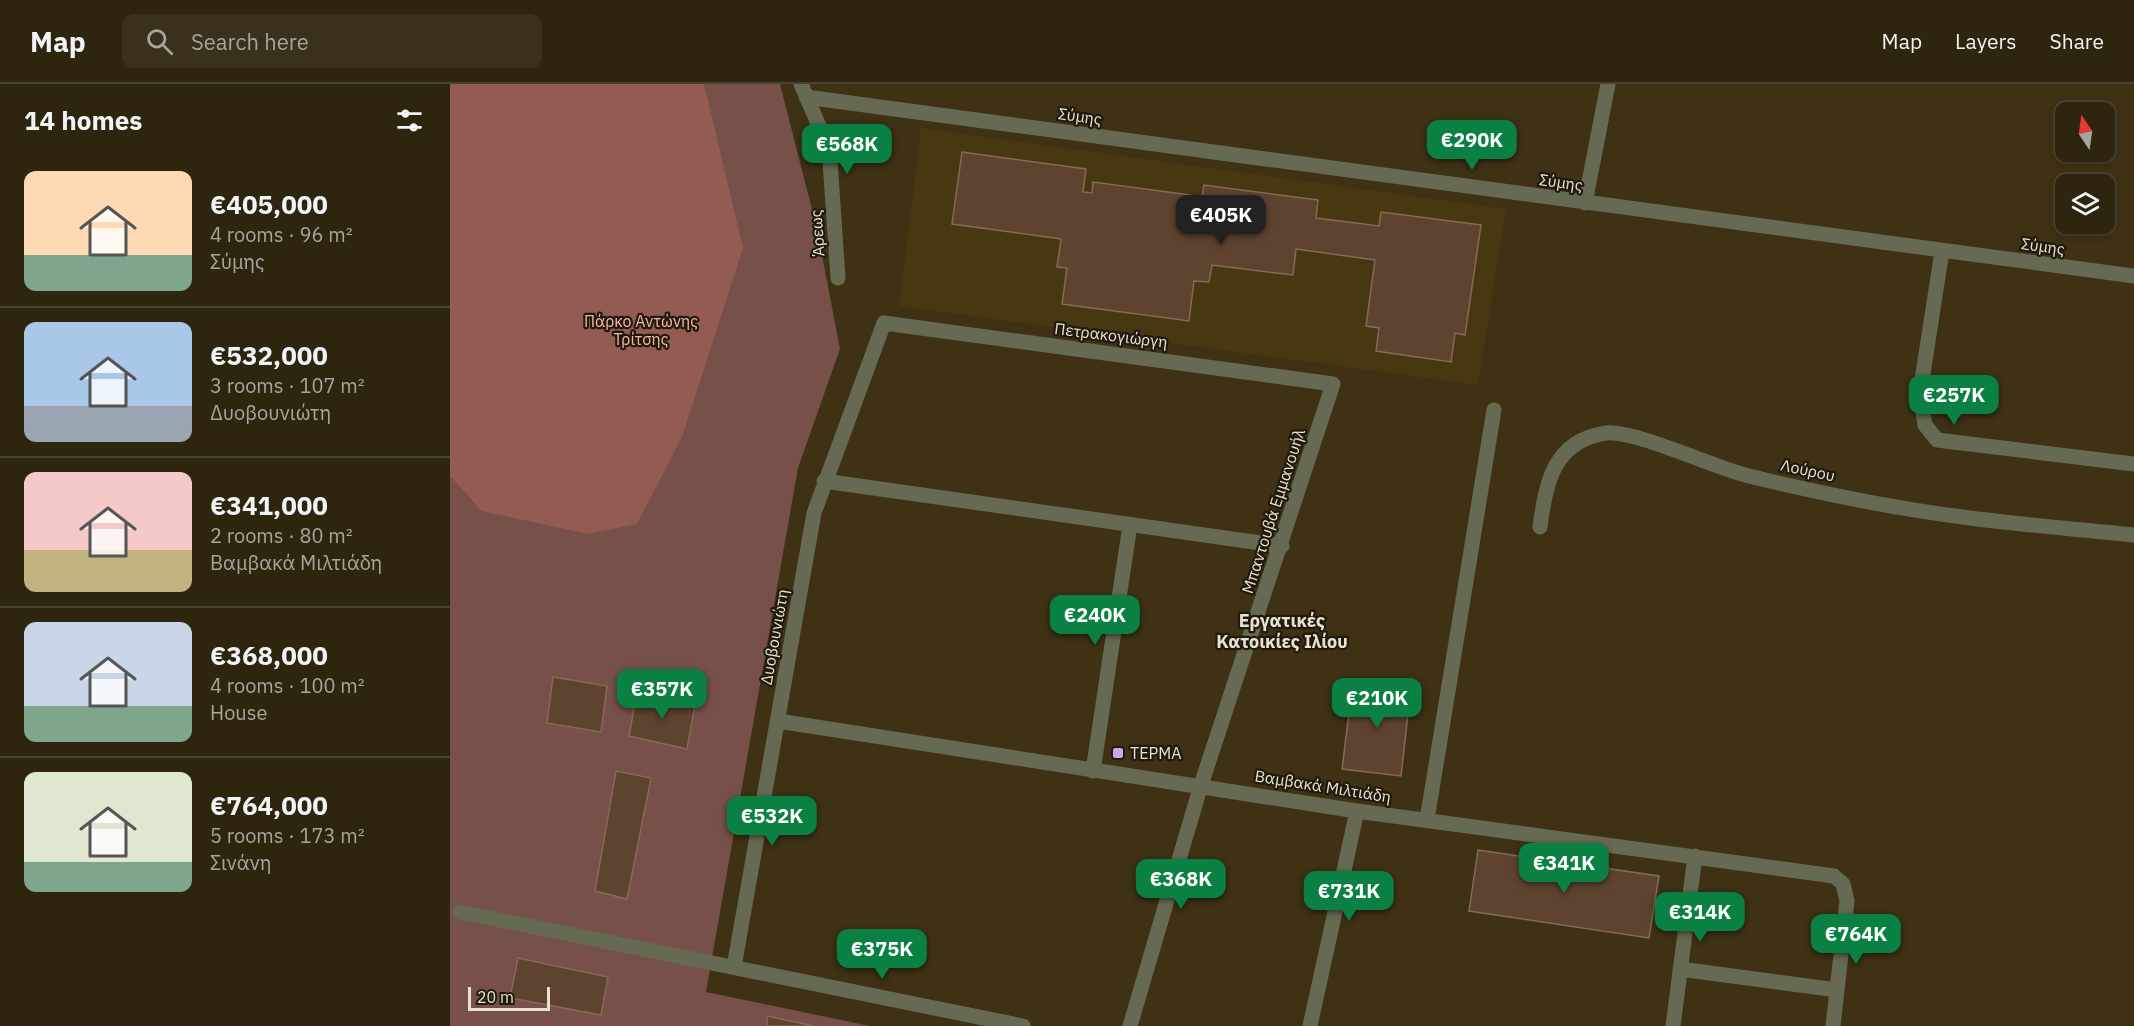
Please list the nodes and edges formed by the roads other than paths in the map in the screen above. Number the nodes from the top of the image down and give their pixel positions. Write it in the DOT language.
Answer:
graph roads {
  1 [pos="1608,84"];
  2 [pos="803,91"];
  3 [pos="1585,203"];
  4 [pos="1942,251"];
  5 [pos="2134,276"];
  6 [pos="838,278"];
  7 [pos="884,323"];
  8 [pos="1333,384"];
  9 [pos="1494,410"];
  10 [pos="2134,464"];
  11 [pos="824,481"];
  12 [pos="1130,525"];
  13 [pos="1540,527"];
  14 [pos="2134,535"];
  15 [pos="1281,546"];
  16 [pos="778,721"];
  17 [pos="1093,771"];
  18 [pos="1201,785"];
  19 [pos="1357,811"];
  20 [pos="1427,820"];
  21 [pos="1695,856"];
  22 [pos="460,912"];
  23 [pos="734,967"];
  24 [pos="1680,969"];
  25 [pos="1837,990"];
  26 [pos="1023,1026"];
  27 [pos="1130,1026"];
  28 [pos="1310,1026"];
  29 [pos="1673,1026"];
  30 [pos="1833,1026"];
  1 -- 3 [label="street"];
  2 -- 3 [label="street, Σύμης"];
  2 -- 6 [label="street, Άρεως"];
  3 -- 4 [label="street, Σύμης"];
  4 -- 5 [label="street, Σύμης"];
  4 -- 10 [label="street"];
  7 -- 8 [label="street, Πετρακογιώργη"];
  7 -- 11 [label="street, Δυοβουνιώτη"];
  8 -- 15 [label="street, Μπαντουβά Εμμανουήλ"];
  9 -- 20 [label="street"];
  11 -- 12 [label="street"];
  11 -- 16 [label="street, Δυοβουνιώτη"];
  12 -- 15 [label="street"];
  12 -- 17 [label="street"];
  13 -- 14 [label="street, Λούρου"];
  15 -- 18 [label="street, Μπαντουβά Εμμανουήλ"];
  16 -- 17 [label="street, Βαμβακά Μιλτιάδη"];
  16 -- 23 [label="street, Δυοβουνιώτη"];
  17 -- 18 [label="street, Βαμβακά Μιλτιάδη"];
  18 -- 19 [label="street, Βαμβακά Μιλτιάδη"];
  18 -- 27 [label="street, Μπαντουβά Εμμανουήλ"];
  19 -- 20 [label="street, Βαμβακά Μιλτιάδη"];
  19 -- 28 [label="street"];
  20 -- 21 [label="street, Βαμβακά Μιλτιάδη"];
  21 -- 24 [label="street"];
  21 -- 25 [label="street, Βαμβακά Μιλτιάδη"];
  22 -- 23 [label="street"];
  23 -- 26 [label="street"];
  24 -- 25 [label="street"];
  24 -- 29 [label="street"];
  25 -- 30 [label="street"];
}
